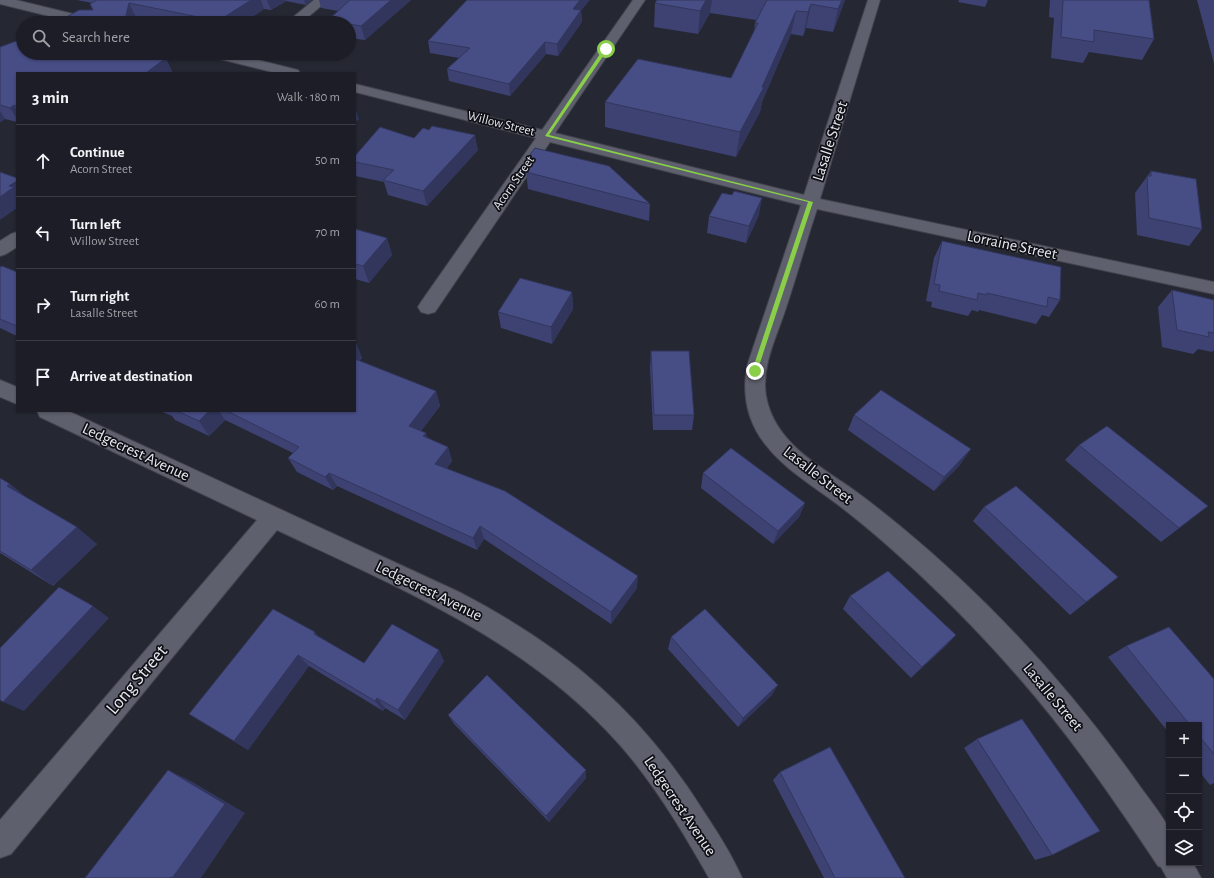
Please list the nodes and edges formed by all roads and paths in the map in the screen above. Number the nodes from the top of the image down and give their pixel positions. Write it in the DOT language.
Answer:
graph roads {
  1 [pos="1,0"];
  2 [pos="322,0"];
  3 [pos="640,0"];
  4 [pos="874,0"];
  5 [pos="65,16"];
  6 [pos="302,16"];
  7 [pos="247,60"];
  8 [pos="259,60"];
  9 [pos="232,72"];
  10 [pos="290,72"];
  11 [pos="356,88"];
  12 [pos="546,136"];
  13 [pos="810,202"];
  14 [pos="16,239"];
  15 [pos="0,250"];
  16 [pos="1214,288"];
  17 [pos="428,307"];
  18 [pos="0,388"];
  19 [pos="16,396"];
  20 [pos="50,412"];
  21 [pos="274,517"];
  22 [pos="0,843"];
  23 [pos="1166,851"];
  24 [pos="1177,866"];
  25 [pos="726,878"];
  26 [pos="1185,878"];
  1 -- 5 [label="street"];
  2 -- 6 [label="street"];
  3 -- 12 [label="street, Acorn Street"];
  4 -- 13 [label="street, Lasalle Street"];
  7 -- 9 [label="street"];
  8 -- 10 [label="street"];
  11 -- 12 [label="street, Willow Street"];
  12 -- 13 [label="street, Willow Street"];
  12 -- 17 [label="street, Acorn Street"];
  13 -- 16 [label="street, Lorraine Street"];
  13 -- 23 [label="street, Lasalle Street"];
  14 -- 15 [label="street"];
  18 -- 19 [label="street"];
  20 -- 21 [label="street, Ledgecrest Avenue"];
  21 -- 22 [label="street, Long Street"];
  21 -- 25 [label="street, Ledgecrest Avenue"];
  24 -- 26 [label="street"];
}
